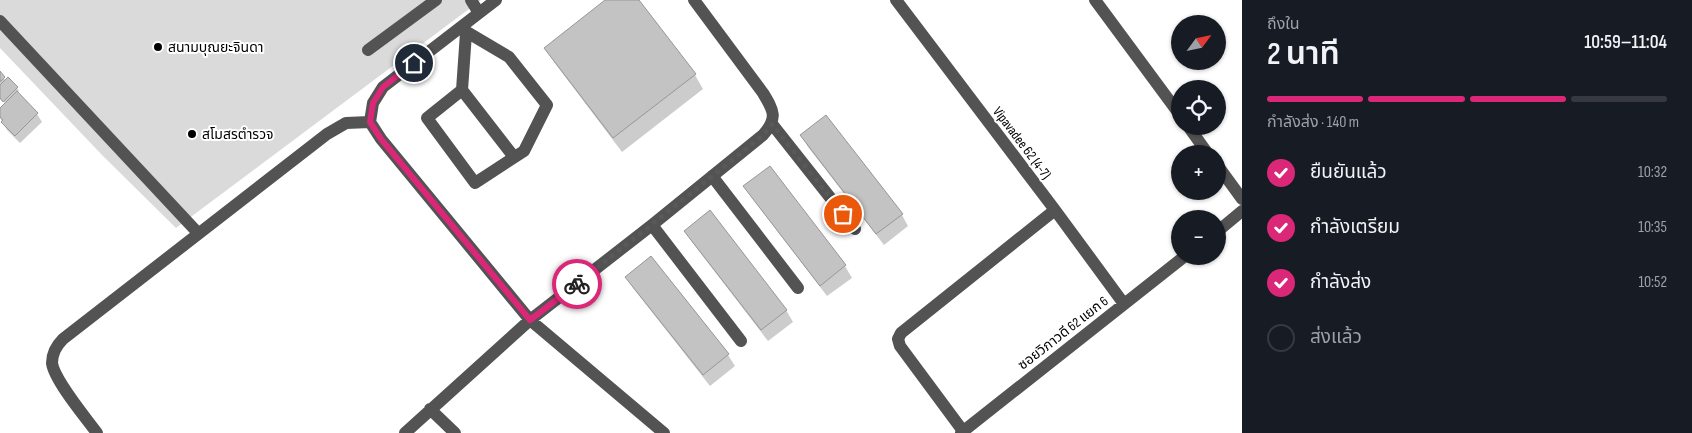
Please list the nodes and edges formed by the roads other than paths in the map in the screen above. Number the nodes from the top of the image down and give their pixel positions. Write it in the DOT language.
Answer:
graph roads {
  1 [pos="436,0"];
  2 [pos="471,0"];
  3 [pos="496,0"];
  4 [pos="694,0"];
  5 [pos="896,0"];
  6 [pos="1095,0"];
  7 [pos="479,13"];
  8 [pos="0,21"];
  9 [pos="463,30"];
  10 [pos="368,50"];
  11 [pos="462,90"];
  12 [pos="1171,103"];
  13 [pos="370,122"];
  14 [pos="772,124"];
  15 [pos="514,157"];
  16 [pos="712,176"];
  17 [pos="1226,177"];
  18 [pos="1242,199"];
  19 [pos="1055,210"];
  20 [pos="1242,211"];
  21 [pos="1226,224"];
  22 [pos="652,225"];
  23 [pos="855,229"];
  24 [pos="198,233"];
  25 [pos="1174,265"];
  26 [pos="798,288"];
  27 [pos="1124,304"];
  28 [pos="530,320"];
  29 [pos="741,341"];
  30 [pos="430,409"];
  31 [pos="962,432"];
  32 [pos="97,433"];
  33 [pos="405,433"];
  34 [pos="455,433"];
  35 [pos="664,433"];
  1 -- 10 [label="street"];
  2 -- 7 [label="street"];
  3 -- 7 [label="street"];
  4 -- 14 [label="street"];
  5 -- 19 [label="street, Vipavadee 62 (4-7)"];
  6 -- 12 [label="street"];
  7 -- 9 [label="street"];
  8 -- 24 [label="street"];
  9 -- 11 [label="street"];
  9 -- 13 [label="street"];
  9 -- 15 [label="street"];
  11 -- 15 [label="street"];
  11 -- 15 [label="street"];
  13 -- 24 [label="street"];
  13 -- 28 [label="street"];
  14 -- 16 [label="street"];
  14 -- 23 [label="street"];
  16 -- 22 [label="street"];
  16 -- 26 [label="street"];
  17 -- 18 [label="street"];
  19 -- 27 [label="street, Vipavadee 62 (4-7)"];
  19 -- 31 [label="street"];
  20 -- 21 [label="street"];
  22 -- 28 [label="street"];
  22 -- 29 [label="street"];
  24 -- 32 [label="street"];
  25 -- 27 [label="street, ซอยวิภาวดี 62 แยก 6"];
  27 -- 31 [label="street, ซอยวิภาวดี 62 แยก 6"];
  28 -- 30 [label="street"];
  28 -- 35 [label="street"];
  30 -- 33 [label="street"];
  30 -- 34 [label="street"];
}
